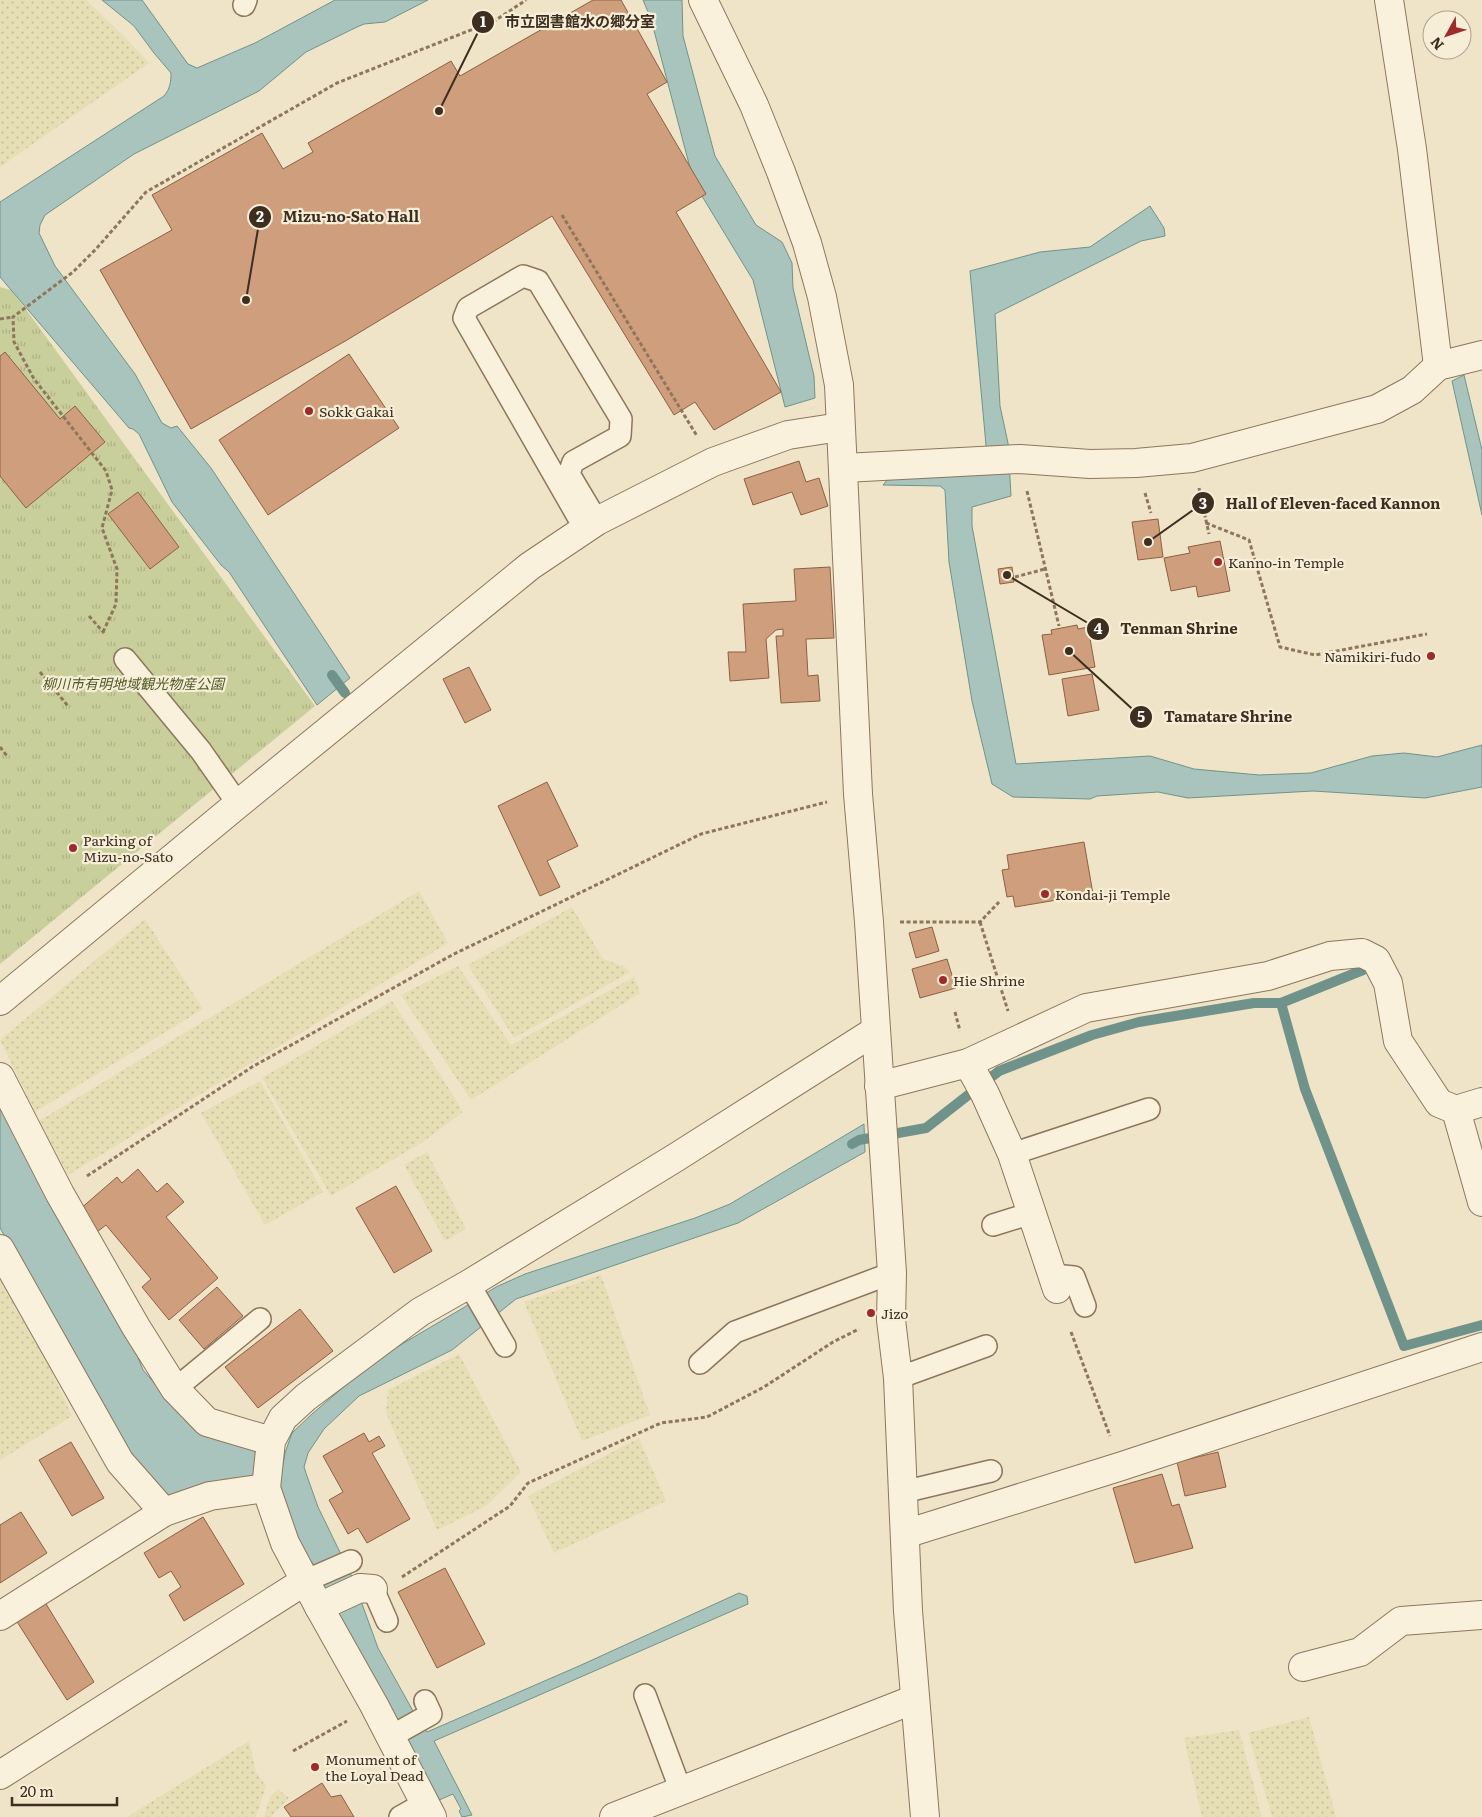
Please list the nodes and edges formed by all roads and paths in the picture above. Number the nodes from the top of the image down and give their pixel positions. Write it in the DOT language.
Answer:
graph roads {
  1 [pos="526,0"];
  2 [pos="704,0"];
  3 [pos="1389,0"];
  4 [pos="562,215"];
  5 [pos="0,318"];
  6 [pos="13,318"];
  7 [pos="1482,355"];
  8 [pos="1438,366"];
  9 [pos="840,427"];
  10 [pos="1192,458"];
  11 [pos="1020,459"];
  12 [pos="713,462"];
  13 [pos="844,468"];
  14 [pos="1206,523"];
  15 [pos="591,525"];
  16 [pos="1209,534"];
  17 [pos="1045,569"];
  18 [pos="1015,577"];
  19 [pos="1058,626"];
  20 [pos="103,632"];
  21 [pos="1427,634"];
  22 [pos="125,659"];
  23 [pos="40,672"];
  24 [pos="68,706"];
  25 [pos="0,746"];
  26 [pos="7,756"];
  27 [pos="858,794"];
  28 [pos="238,804"];
  29 [pos="999,902"];
  30 [pos="869,922"];
  31 [pos="980,922"];
  32 [pos="0,1002"];
  33 [pos="875,1031"];
  34 [pos="1017,1040"];
  35 [pos="975,1076"];
  36 [pos="0,1077"];
  37 [pos="879,1086"];
  38 [pos="1482,1102"];
  39 [pos="1149,1109"];
  40 [pos="1456,1110"];
  41 [pos="1012,1154"];
  42 [pos="60,1194"];
  43 [pos="1482,1202"];
  44 [pos="1032,1213"];
  45 [pos="993,1225"];
  46 [pos="0,1249"];
  47 [pos="892,1273"];
  48 [pos="1055,1282"];
  49 [pos="471,1288"];
  50 [pos="1084,1306"];
  51 [pos="260,1319"];
  52 [pos="891,1320"];
  53 [pos="502,1340"];
  54 [pos="986,1346"];
  55 [pos="1482,1347"];
  56 [pos="700,1363"];
  57 [pos="898,1378"];
  58 [pos="175,1389"];
  59 [pos="271,1441"];
  60 [pos="1122,1466"];
  61 [pos="991,1471"];
  62 [pos="266,1488"];
  63 [pos="903,1492"];
  64 [pos="164,1512"];
  65 [pos="905,1534"];
  66 [pos="351,1561"];
  67 [pos="309,1579"];
  68 [pos="366,1589"];
  69 [pos="324,1605"];
  70 [pos="1482,1615"];
  71 [pos="0,1616"];
  72 [pos="387,1621"];
  73 [pos="1303,1667"];
  74 [pos="645,1695"];
  75 [pos="915,1698"];
  76 [pos="374,1705"];
  77 [pos="293,1751"];
  78 [pos="0,1775"];
  79 [pos="681,1791"];
  80 [pos="428,1810"];
  81 [pos="400,1817"];
  82 [pos="614,1817"];
  83 [pos="925,1817"];
  1 -- 6 [label="path"];
  2 -- 9 [label="street"];
  3 -- 8 [label="street"];
  4 -- 12 [label="path"];
  5 -- 6 [label="path"];
  6 -- 20 [label="path"];
  7 -- 8 [label="street"];
  8 -- 10 [label="street"];
  9 -- 12 [label="street"];
  9 -- 13 [label="street"];
  10 -- 11 [label="street"];
  10 -- 14 [label="path"];
  11 -- 13 [label="street"];
  11 -- 17 [label="path"];
  12 -- 15 [label="street"];
  13 -- 27 [label="street"];
  14 -- 16 [label="path"];
  14 -- 21 [label="path"];
  15 -- 15 [label="lane"];
  15 -- 28 [label="street"];
  17 -- 18 [label="path"];
  17 -- 19 [label="path"];
  22 -- 28 [label="lane"];
  23 -- 24 [label="path"];
  25 -- 26 [label="path"];
  27 -- 30 [label="street"];
  27 -- 42 [label="path"];
  28 -- 32 [label="street"];
  29 -- 31 [label="path"];
  30 -- 31 [label="path"];
  30 -- 33 [label="street"];
  31 -- 34 [label="path"];
  33 -- 37 [label="street"];
  33 -- 49 [label="street"];
  34 -- 35 [label="street"];
  34 -- 40 [label="street"];
  35 -- 37 [label="street"];
  35 -- 41 [label="street"];
  36 -- 42 [label="street"];
  37 -- 47 [label="street"];
  38 -- 40 [label="street"];
  39 -- 41 [label="lane"];
  40 -- 43 [label="street"];
  41 -- 44 [label="street"];
  42 -- 58 [label="street"];
  44 -- 45 [label="lane"];
  44 -- 48 [label="street"];
  46 -- 64 [label="street"];
  47 -- 52 [label="street"];
  47 -- 56 [label="lane"];
  48 -- 50 [label="lane"];
  48 -- 60 [label="path"];
  49 -- 53 [label="lane"];
  49 -- 59 [label="street"];
  51 -- 58 [label="lane"];
  52 -- 57 [label="street"];
  52 -- 68 [label="path"];
  54 -- 57 [label="lane"];
  55 -- 60 [label="street"];
  57 -- 63 [label="street"];
  58 -- 59 [label="street"];
  59 -- 62 [label="street"];
  60 -- 65 [label="street"];
  61 -- 63 [label="lane"];
  62 -- 64 [label="street"];
  62 -- 67 [label="street"];
  63 -- 65 [label="street"];
  64 -- 71 [label="street"];
  65 -- 75 [label="street"];
  66 -- 67 [label="lane"];
  67 -- 69 [label="street"];
  67 -- 78 [label="street"];
  68 -- 69 [label="street"];
  68 -- 72 [label="lane"];
  69 -- 76 [label="street"];
  70 -- 73 [label="street"];
  74 -- 79 [label="lane"];
  75 -- 79 [label="street"];
  75 -- 83 [label="street"];
  76 -- 77 [label="path"];
  76 -- 80 [label="street"];
  79 -- 82 [label="street"];
  80 -- 81 [label="lane"];
}
